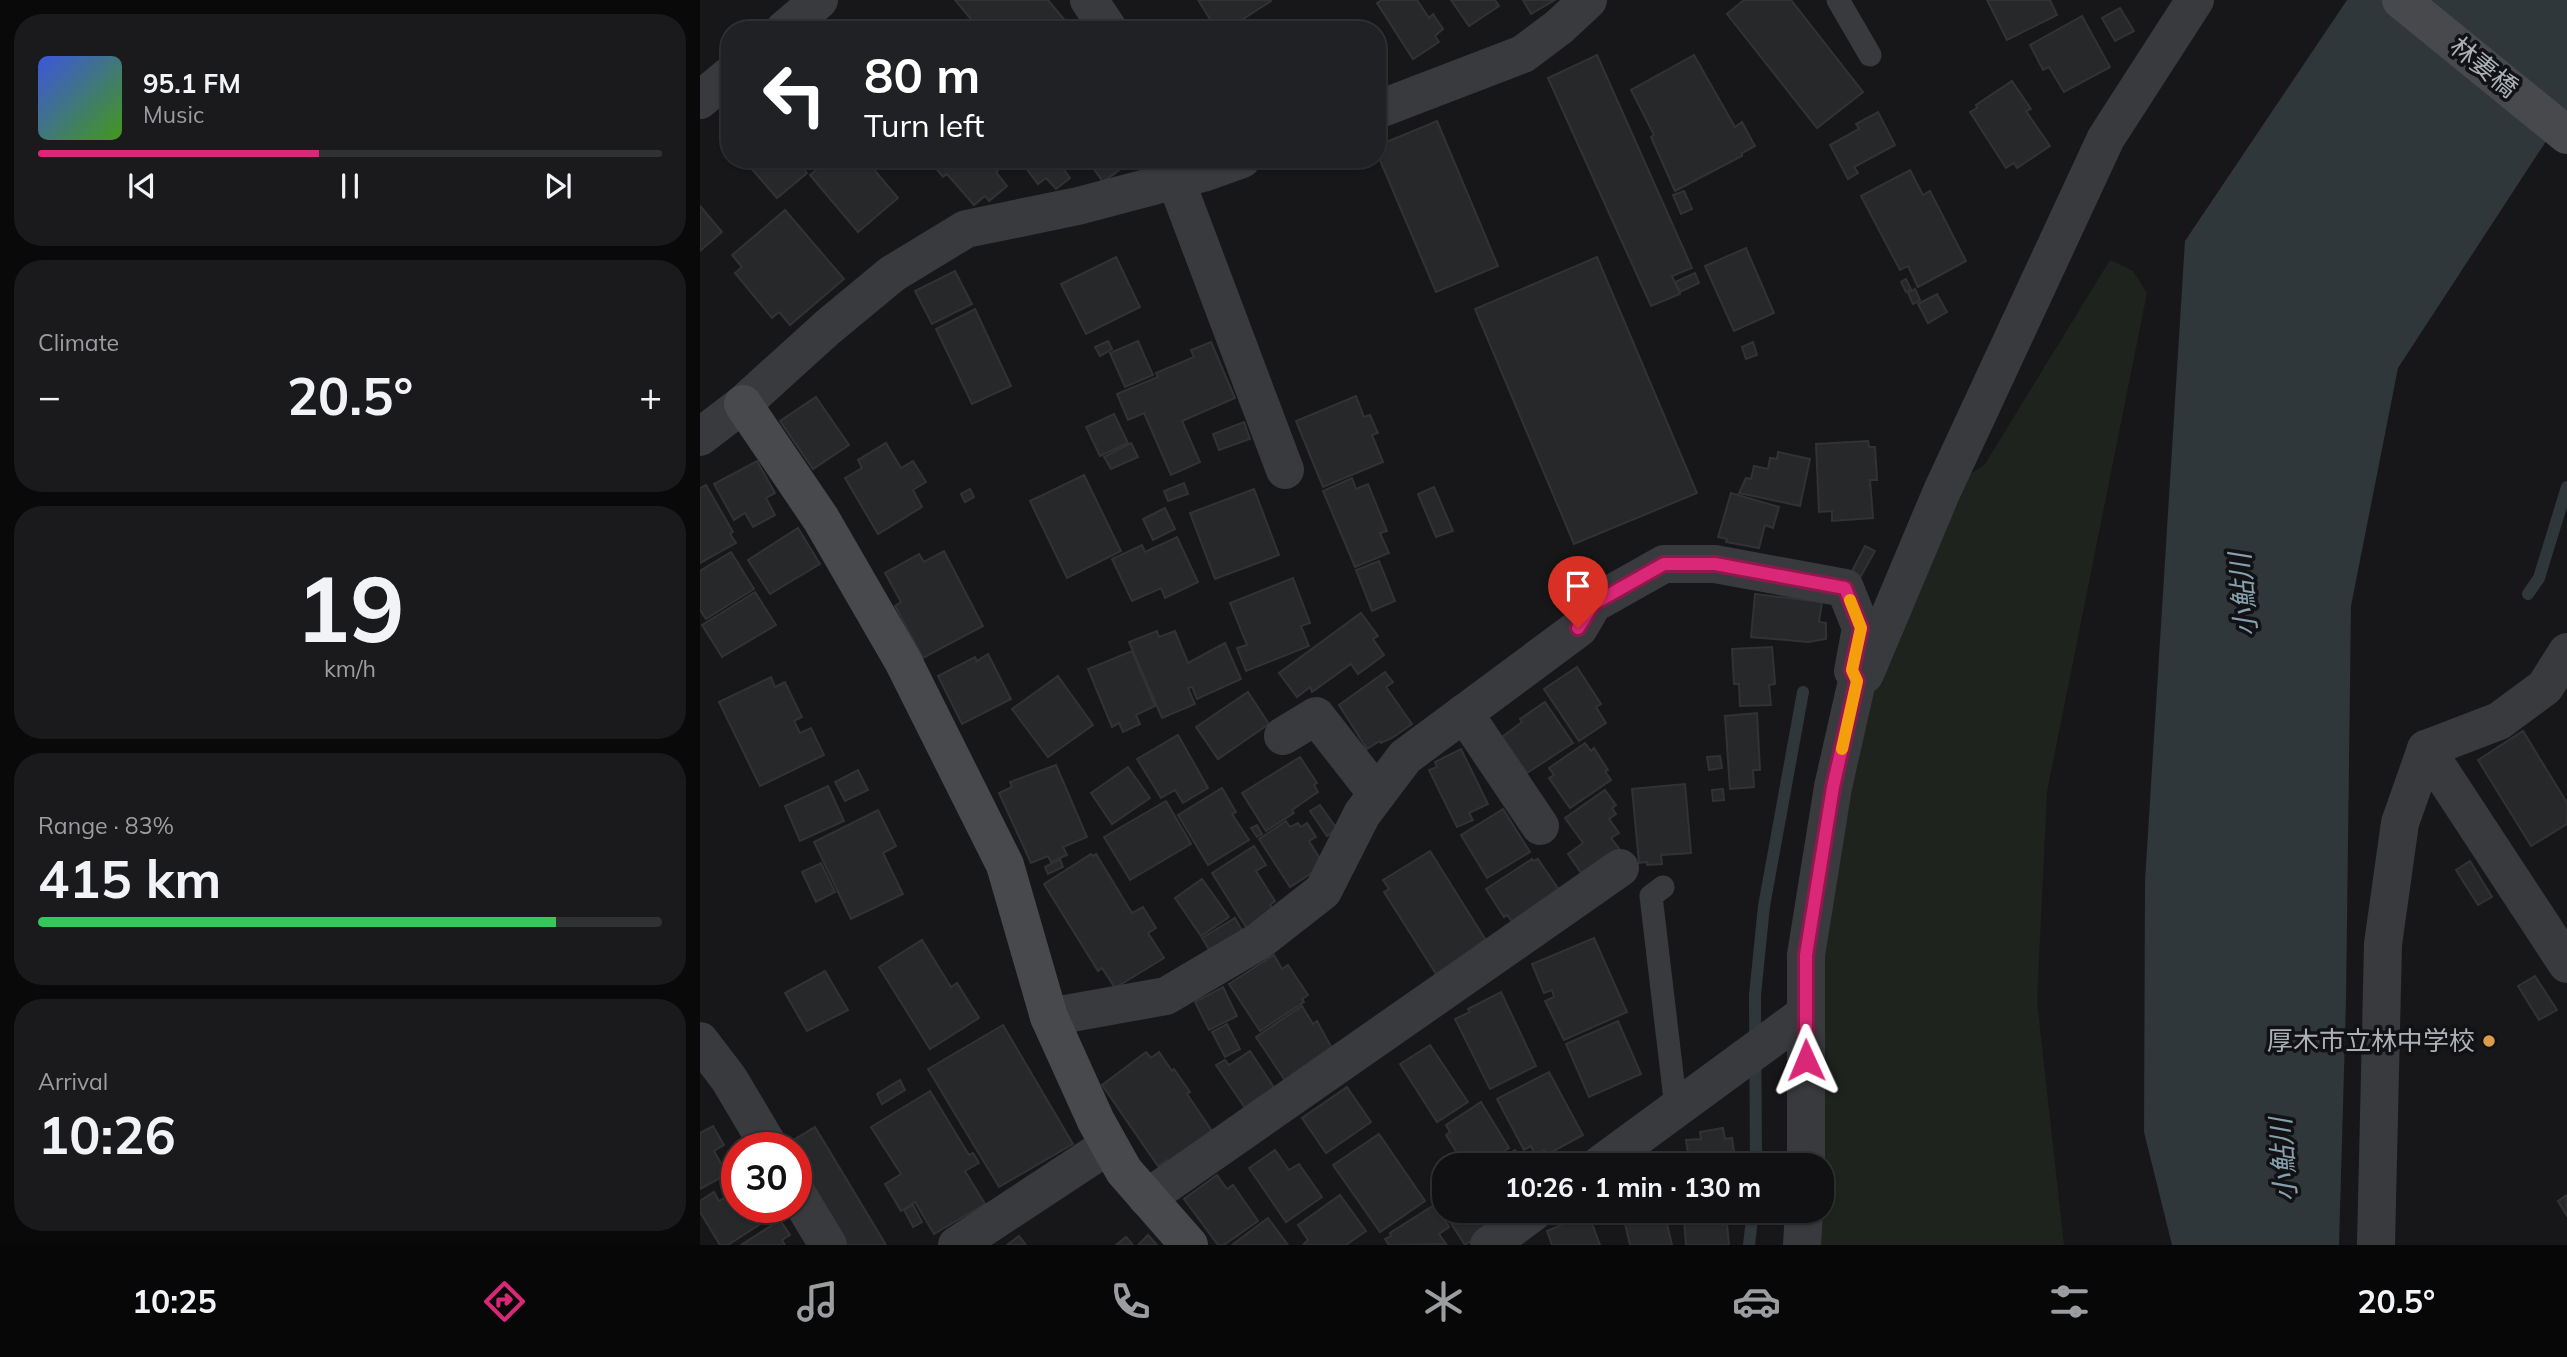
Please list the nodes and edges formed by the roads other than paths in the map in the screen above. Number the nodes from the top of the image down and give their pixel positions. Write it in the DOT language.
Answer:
graph roads {
  1 [pos="819,0"];
  2 [pos="1089,0"];
  3 [pos="1588,0"];
  4 [pos="1838,0"];
  5 [pos="2195,0"];
  6 [pos="2401,0"];
  7 [pos="794,21"];
  8 [pos="1103,21"];
  9 [pos="1870,55"];
  10 [pos="721,82"];
  11 [pos="700,100"];
  12 [pos="1386,107"];
  13 [pos="2567,135"];
  14 [pos="1191,171"];
  15 [pos="743,404"];
  16 [pos="700,437"];
  17 [pos="1284,470"];
  18 [pos="2567,652"];
  19 [pos="1857,681"];
  20 [pos="1464,713"];
  21 [pos="1283,736"];
  22 [pos="2426,749"];
  23 [pos="1377,794"];
  24 [pos="1540,826"];
  25 [pos="1619,868"];
  26 [pos="1663,887"];
  27 [pos="2567,964"];
  28 [pos="1805,1014"];
  29 [pos="1049,1017"];
  30 [pos="700,1041"];
  31 [pos="1676,1108"];
  32 [pos="760,1132"];
  33 [pos="1109,1145"];
  34 [pos="1615,1153"];
  35 [pos="1806,1153"];
  36 [pos="1147,1198"];
  37 [pos="812,1218"];
  38 [pos="1519,1223"];
  39 [pos="1803,1223"];
  40 [pos="828,1245"];
  41 [pos="957,1245"];
  42 [pos="1189,1245"];
  43 [pos="1489,1245"];
  44 [pos="1802,1245"];
  45 [pos="2376,1245"];
  1 -- 7 [label="street"];
  2 -- 8 [label="street"];
  3 -- 12 [label="street"];
  4 -- 9 [label="lane"];
  5 -- 19 [label="street"];
  6 -- 13 [label="street, 林妻橋"];
  10 -- 11 [label="street"];
  14 -- 15 [label="street"];
  14 -- 17 [label="street"];
  15 -- 16 [label="street"];
  15 -- 29 [label="street"];
  18 -- 22 [label="street"];
  19 -- 20 [label="street"];
  19 -- 28 [label="street"];
  20 -- 23 [label="street"];
  20 -- 24 [label="street"];
  21 -- 23 [label="street"];
  22 -- 27 [label="street"];
  22 -- 45 [label="street"];
  23 -- 29 [label="street"];
  25 -- 36 [label="street"];
  26 -- 31 [label="lane"];
  28 -- 31 [label="street"];
  28 -- 35 [label="street"];
  29 -- 33 [label="street"];
  30 -- 32 [label="street"];
  31 -- 34 [label="street"];
  33 -- 36 [label="street"];
  33 -- 41 [label="street"];
  36 -- 42 [label="street"];
  37 -- 40 [label="street"];
  38 -- 43 [label="street"];
  39 -- 44 [label="street"];
}
